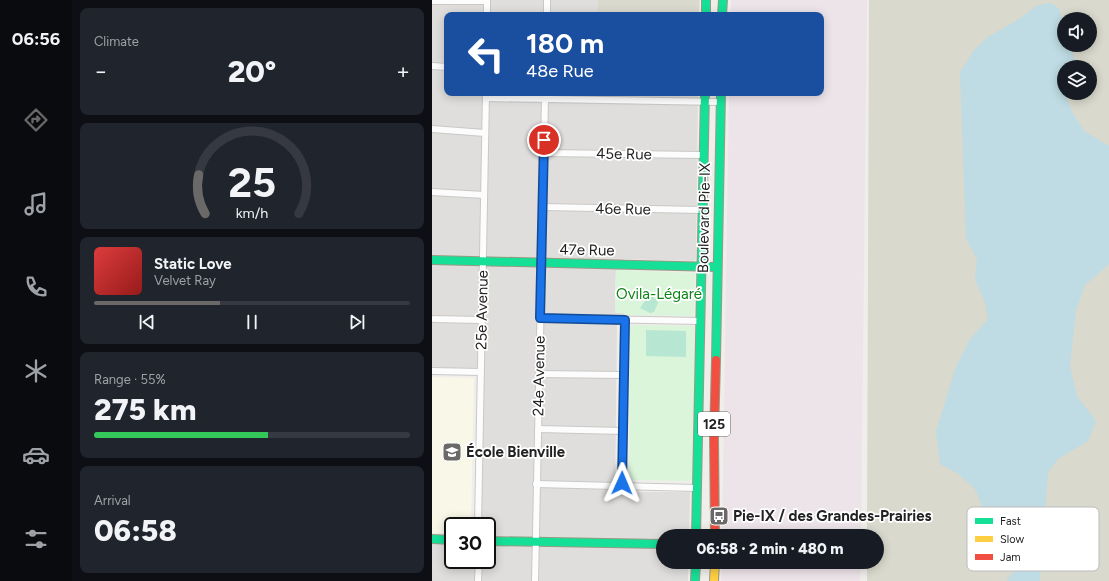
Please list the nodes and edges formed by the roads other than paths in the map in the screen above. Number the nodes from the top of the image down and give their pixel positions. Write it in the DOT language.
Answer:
graph roads {
  1 [pos="487,0"];
  2 [pos="547,0"];
  3 [pos="706,0"];
  4 [pos="722,0"];
  5 [pos="432,1"];
  6 [pos="487,12"];
  7 [pos="547,12"];
  8 [pos="706,12"];
  9 [pos="722,12"];
  10 [pos="433,66"];
  11 [pos="444,68"];
  12 [pos="486,96"];
  13 [pos="506,96"];
  14 [pos="578,96"];
  15 [pos="705,96"];
  16 [pos="721,96"];
  17 [pos="545,98"];
  18 [pos="704,102"];
  19 [pos="721,102"];
  20 [pos="432,129"];
  21 [pos="485,133"];
  22 [pos="544,153"];
  23 [pos="703,155"];
  24 [pos="432,192"];
  25 [pos="484,195"];
  26 [pos="543,207"];
  27 [pos="702,210"];
  28 [pos="432,260"];
  29 [pos="482,261"];
  30 [pos="542,263"];
  31 [pos="701,267"];
  32 [pos="717,267"];
  33 [pos="540,318"];
  34 [pos="434,319"];
  35 [pos="481,320"];
  36 [pos="625,320"];
  37 [pos="700,321"];
  38 [pos="432,370"];
  39 [pos="481,372"];
  40 [pos="539,374"];
  41 [pos="624,375"];
  42 [pos="538,429"];
  43 [pos="623,431"];
  44 [pos="536,484"];
  45 [pos="622,485"];
  46 [pos="697,488"];
  47 [pos="478,517"];
  48 [pos="696,529"];
  49 [pos="715,529"];
  50 [pos="432,539"];
  51 [pos="444,540"];
  52 [pos="496,541"];
  53 [pos="536,541"];
  54 [pos="656,544"];
  55 [pos="478,569"];
  56 [pos="696,569"];
  57 [pos="715,569"];
  58 [pos="478,581"];
  59 [pos="535,581"];
  60 [pos="695,581"];
  61 [pos="714,581"];
  1 -- 5 [label="street"];
  1 -- 6 [label="street"];
  2 -- 7 [label="street"];
  3 -- 8 [label="main road"];
  4 -- 9 [label="main road"];
  10 -- 11 [label="street"];
  12 -- 21 [label="street, 25e Avenue"];
  13 -- 17 [label="street"];
  14 -- 17 [label="street"];
  14 -- 18 [label="street"];
  15 -- 18 [label="main road, Boulevard Pie-IX / 125"];
  16 -- 19 [label="main road, Boulevard Pie-IX / 125"];
  17 -- 22 [label="street, 24e Avenue"];
  18 -- 19 [label="street"];
  18 -- 23 [label="main road, Boulevard Pie-IX / 125"];
  19 -- 32 [label="main road, Boulevard Pie-IX / 125"];
  20 -- 21 [label="street"];
  21 -- 25 [label="street, 25e Avenue"];
  22 -- 23 [label="street, 45e Rue"];
  22 -- 26 [label="street, 24e Avenue"];
  23 -- 27 [label="main road, Boulevard Pie-IX / 125"];
  24 -- 25 [label="street"];
  25 -- 29 [label="street, 25e Avenue"];
  26 -- 27 [label="street, 46e Rue"];
  26 -- 30 [label="street, 24e Avenue"];
  27 -- 31 [label="main road, Boulevard Pie-IX / 125"];
  28 -- 29 [label="main road, 47e Rue"];
  29 -- 30 [label="main road, 47e Rue"];
  29 -- 35 [label="street, 25e Avenue"];
  30 -- 31 [label="main road, 47e Rue"];
  30 -- 33 [label="street, 24e Avenue"];
  31 -- 32 [label="main road, 47e Rue"];
  31 -- 37 [label="main road, Boulevard Pie-IX / 125"];
  32 -- 49 [label="main road, Boulevard Pie-IX / 125"];
  33 -- 36 [label="street"];
  33 -- 40 [label="street, 24e Avenue"];
  34 -- 35 [label="street"];
  35 -- 39 [label="street, 25e Avenue"];
  36 -- 37 [label="street"];
  36 -- 41 [label="street"];
  37 -- 46 [label="main road, Boulevard Pie-IX / 125"];
  38 -- 39 [label="street"];
  39 -- 47 [label="street, 25e Avenue"];
  40 -- 41 [label="street"];
  40 -- 42 [label="street, 24e Avenue"];
  41 -- 43 [label="street"];
  42 -- 43 [label="street"];
  42 -- 44 [label="street, 24e Avenue"];
  43 -- 45 [label="street"];
  44 -- 45 [label="street"];
  44 -- 53 [label="street, 24e Avenue"];
  45 -- 46 [label="street"];
  46 -- 48 [label="main road, Boulevard Pie-IX / 125"];
  50 -- 51 [label="main road"];
  52 -- 53 [label="main road"];
  53 -- 54 [label="main road"];
  53 -- 59 [label="street, 24e Avenue"];
  55 -- 58 [label="street"];
  56 -- 60 [label="main road"];
  57 -- 61 [label="main road"];
}
